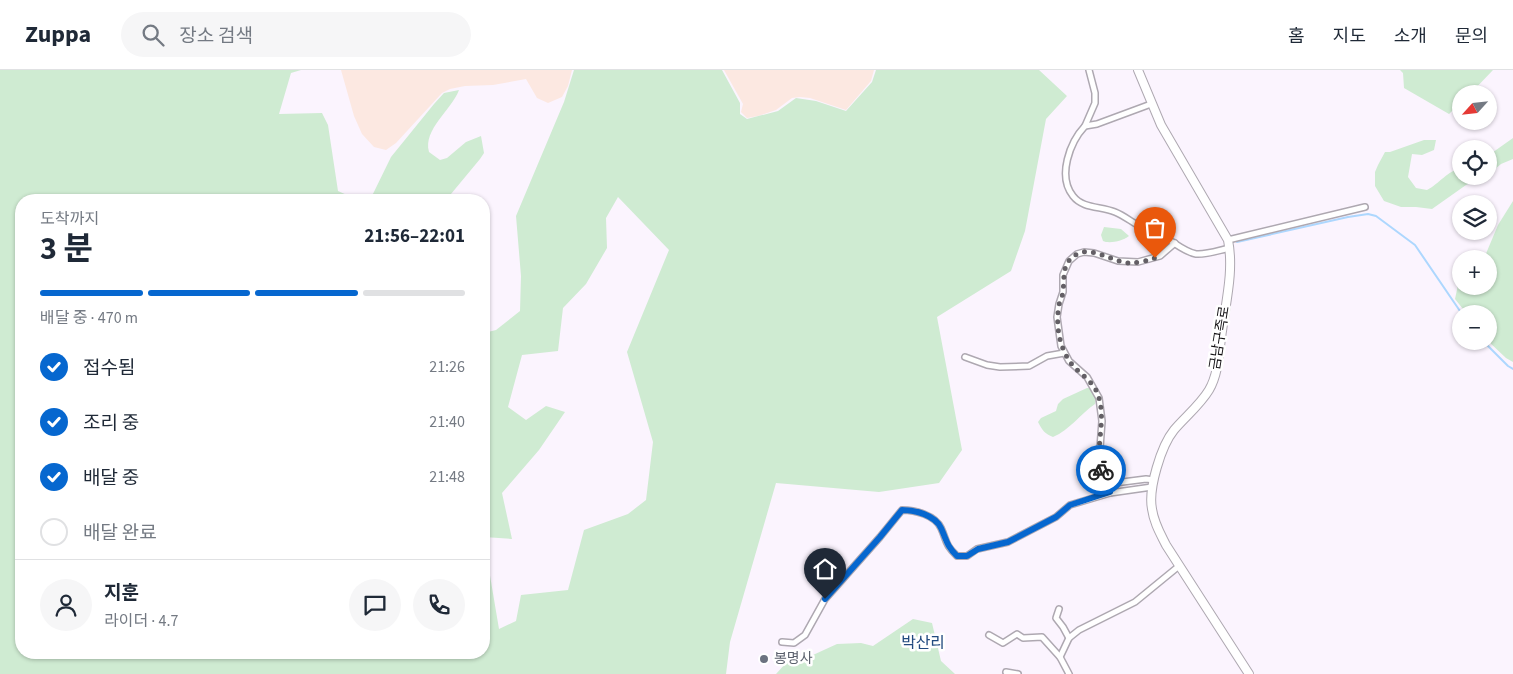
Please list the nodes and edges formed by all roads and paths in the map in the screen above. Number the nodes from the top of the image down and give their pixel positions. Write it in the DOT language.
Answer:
graph roads {
  1 [pos="1089,70"];
  2 [pos="1138,70"];
  3 [pos="1151,104"];
  4 [pos="1085,126"];
  5 [pos="1365,207"];
  6 [pos="1175,243"];
  7 [pos="1229,244"];
  8 [pos="1064,353"];
  9 [pos="965,357"];
  10 [pos="1107,484"];
  11 [pos="1153,484"];
  12 [pos="1110,492"];
  13 [pos="1179,566"];
  14 [pos="1059,609"];
  15 [pos="989,635"];
  16 [pos="1069,638"];
  17 [pos="782,642"];
  18 [pos="1060,657"];
  19 [pos="1006,672"];
  20 [pos="1018,674"];
  21 [pos="1069,674"];
  22 [pos="1249,674"];
  1 -- 4 [label="street"];
  2 -- 3 [label="main road"];
  3 -- 4 [label="street"];
  3 -- 7 [label="main road"];
  4 -- 6 [label="street"];
  5 -- 7 [label="street"];
  6 -- 7 [label="street"];
  6 -- 8 [label="street"];
  7 -- 11 [label="main road, 금남구즉로"];
  8 -- 9 [label="street"];
  8 -- 10 [label="street"];
  10 -- 11 [label="street"];
  10 -- 12 [label="street"];
  11 -- 12 [label="street"];
  11 -- 13 [label="main road, 금남구즉로"];
  12 -- 17 [label="street"];
  13 -- 16 [label="street"];
  13 -- 22 [label="main road, 금남구즉로"];
  14 -- 16 [label="street"];
  15 -- 18 [label="street"];
  16 -- 18 [label="street"];
  18 -- 21 [label="street"];
  19 -- 20 [label="street"];
}
